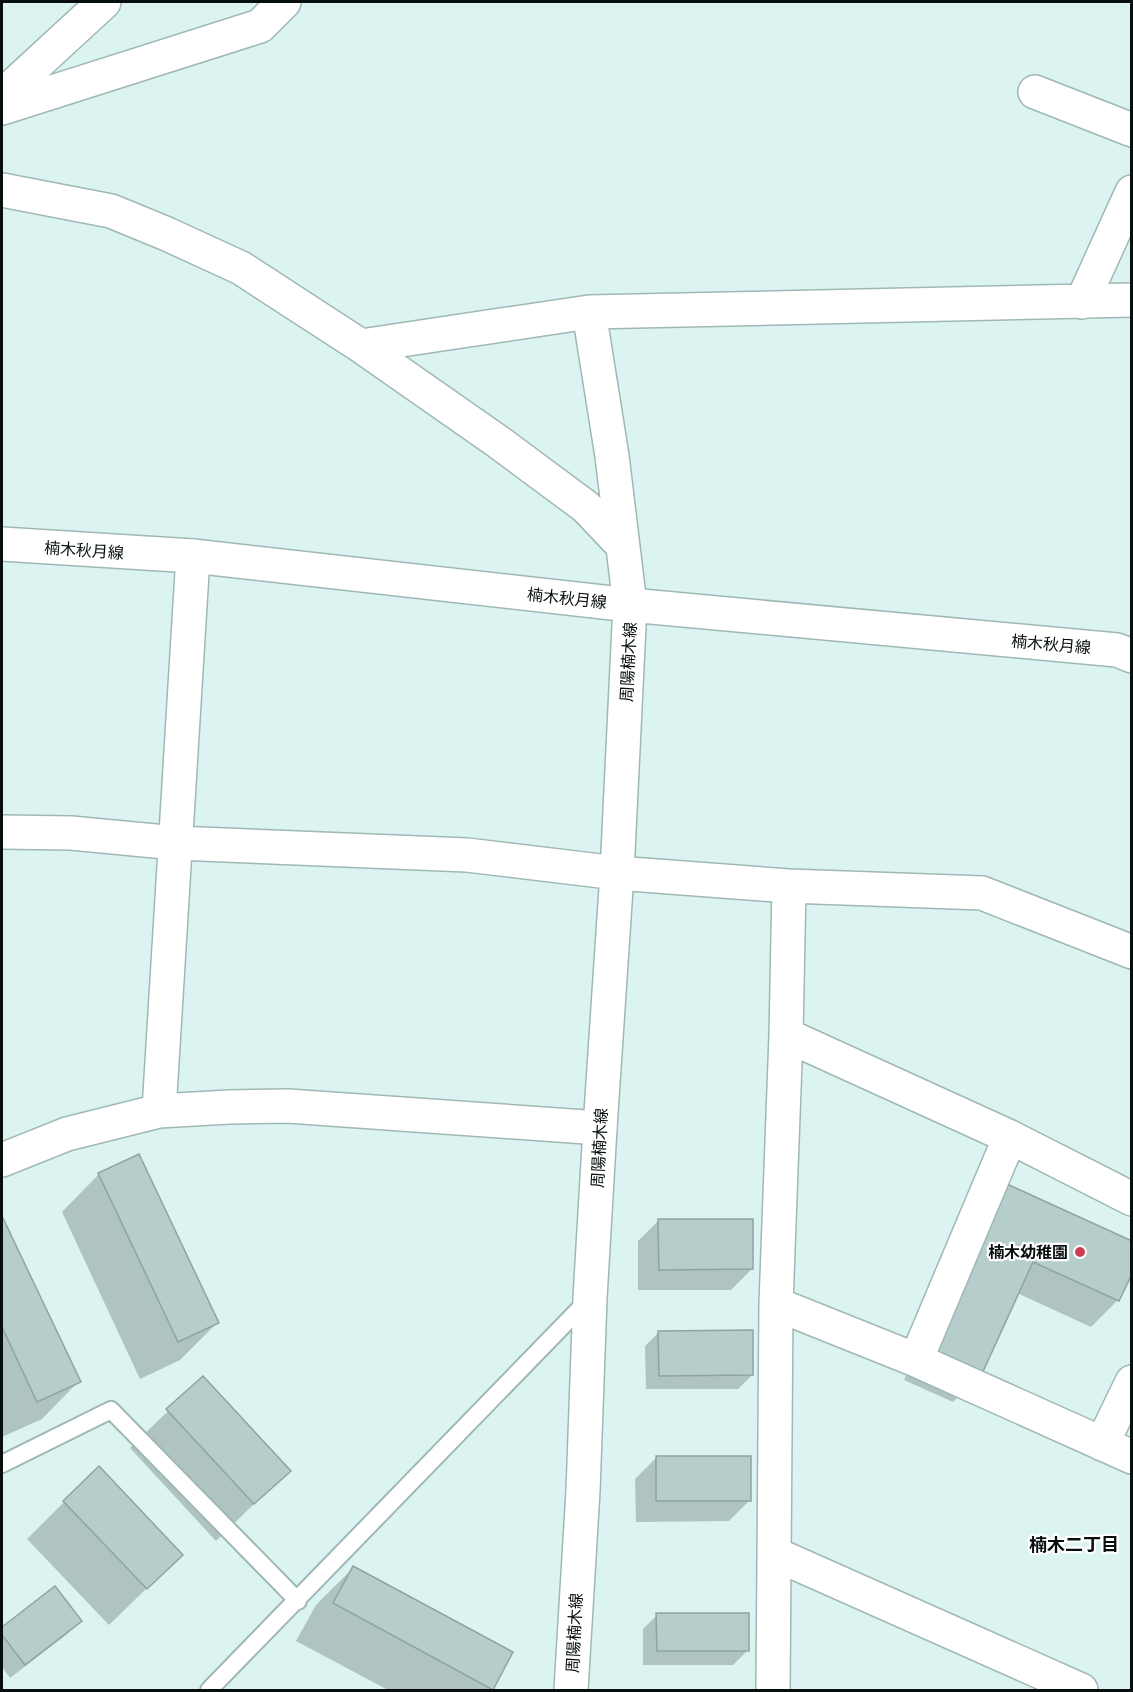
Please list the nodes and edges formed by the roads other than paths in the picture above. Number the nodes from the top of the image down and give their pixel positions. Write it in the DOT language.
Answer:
graph roads {
  1 [pos="104,2"];
  2 [pos="284,2"];
  3 [pos="1035,92"];
  4 [pos="2,96"];
  5 [pos="2,108"];
  6 [pos="1131,130"];
  7 [pos="2,190"];
  8 [pos="1131,192"];
  9 [pos="1131,300"];
  10 [pos="1082,302"];
  11 [pos="589,312"];
  12 [pos="361,346"];
  13 [pos="2,544"];
  14 [pos="623,546"];
  15 [pos="193,556"];
  16 [pos="630,605"];
  17 [pos="1127,648"];
  18 [pos="2,832"];
  19 [pos="176,843"];
  20 [pos="617,873"];
  21 [pos="789,886"];
  22 [pos="1131,952"];
  23 [pos="786,1035"];
  24 [pos="159,1111"];
  25 [pos="600,1128"];
  26 [pos="1010,1137"];
  27 [pos="2,1160"];
  28 [pos="1131,1199"];
  29 [pos="590,1298"];
  30 [pos="777,1304"];
  31 [pos="916,1360"];
  32 [pos="1131,1382"];
  33 [pos="1102,1444"];
  34 [pos="1131,1457"];
  35 [pos="2,1464"];
  36 [pos="775,1554"];
  37 [pos="298,1601"];
  38 [pos="209,1690"];
  39 [pos="571,1690"];
  40 [pos="773,1690"];
  41 [pos="1081,1690"];
  1 -- 4 [label="street"];
  2 -- 5 [label="street"];
  3 -- 6 [label="street"];
  7 -- 12 [label="street"];
  8 -- 10 [label="street"];
  9 -- 10 [label="street"];
  10 -- 11 [label="street"];
  11 -- 12 [label="street"];
  11 -- 14 [label="street, 周陽楠木線"];
  12 -- 14 [label="street"];
  13 -- 15 [label="street, 楠木秋月線"];
  14 -- 16 [label="street, 周陽楠木線"];
  15 -- 16 [label="street, 楠木秋月線"];
  15 -- 19 [label="street"];
  16 -- 17 [label="street, 楠木秋月線"];
  16 -- 20 [label="street, 周陽楠木線"];
  18 -- 19 [label="street"];
  19 -- 20 [label="street"];
  19 -- 24 [label="street"];
  20 -- 21 [label="street"];
  20 -- 25 [label="street, 周陽楠木線"];
  21 -- 22 [label="street"];
  21 -- 23 [label="street"];
  23 -- 26 [label="street"];
  23 -- 30 [label="street"];
  24 -- 25 [label="street"];
  24 -- 27 [label="street"];
  25 -- 29 [label="street, 周陽楠木線"];
  26 -- 28 [label="street"];
  26 -- 31 [label="street"];
  29 -- 37 [label="lane"];
  29 -- 39 [label="street, 周陽楠木線"];
  30 -- 31 [label="street"];
  30 -- 36 [label="street"];
  31 -- 33 [label="street"];
  32 -- 33 [label="street"];
  33 -- 34 [label="street"];
  35 -- 37 [label="lane"];
  36 -- 40 [label="street"];
  36 -- 41 [label="street"];
  37 -- 38 [label="lane"];
}
